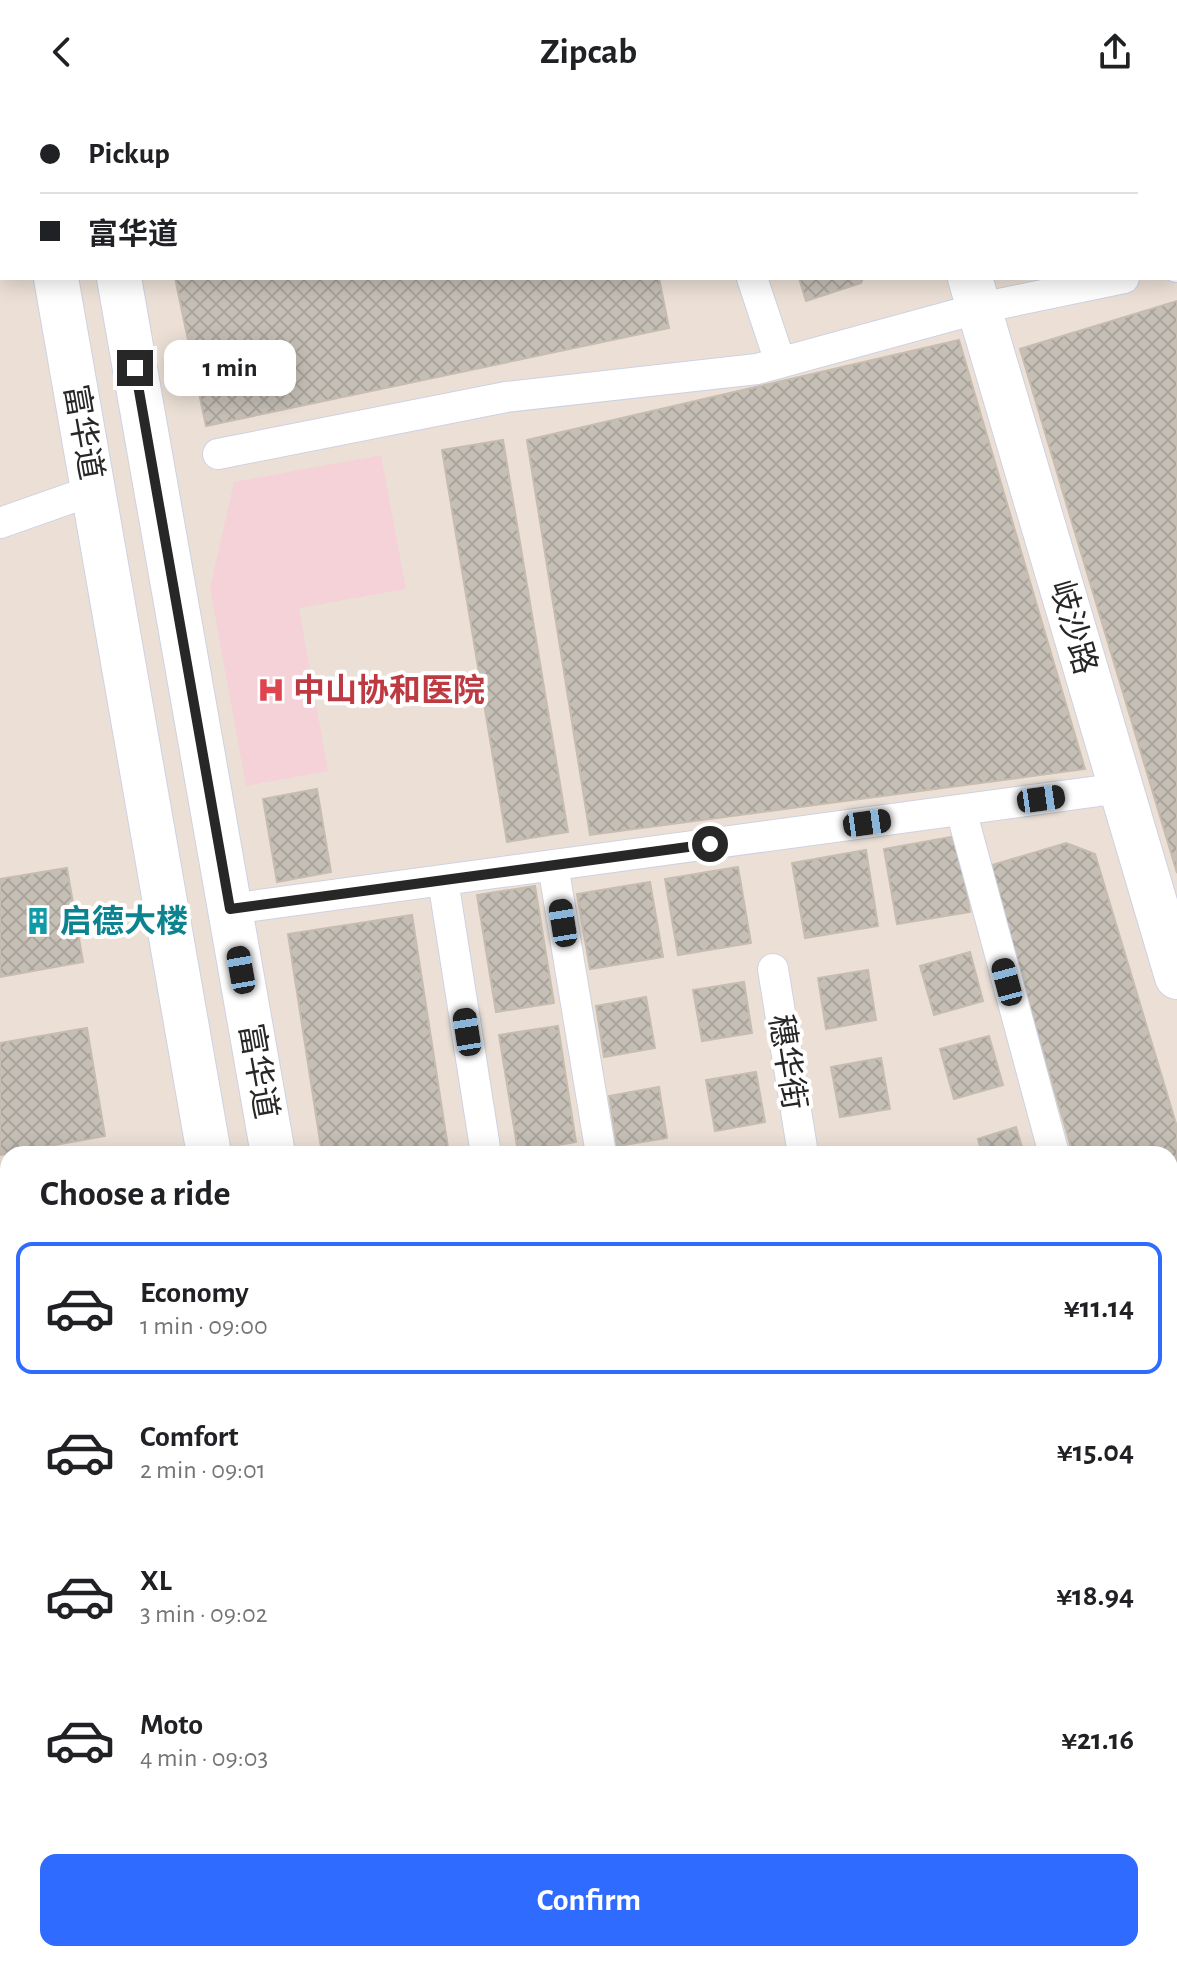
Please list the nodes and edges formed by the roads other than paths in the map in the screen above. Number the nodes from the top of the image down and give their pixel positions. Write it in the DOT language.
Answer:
graph roads {
  1 [pos="56,280"];
  2 [pos="119,280"];
  3 [pos="753,280"];
  4 [pos="1104,280"];
  5 [pos="975,293"];
  6 [pos="780,362"];
  7 [pos="218,454"];
  8 [pos="94,490"];
  9 [pos="0,523"];
  10 [pos="1121,788"];
  11 [pos="961,810"];
  12 [pos="553,865"];
  13 [pos="443,880"];
  14 [pos="230,909"];
  15 [pos="773,969"];
  16 [pos="1177,977"];
  17 [pos="208,1146"];
  18 [pos="272,1146"];
  19 [pos="485,1146"];
  20 [pos="600,1146"];
  21 [pos="802,1146"];
  22 [pos="1052,1146"];
  1 -- 8 [label="main road, 富华道"];
  2 -- 14 [label="main road, 富华道"];
  3 -- 6 [label="street"];
  4 -- 5 [label="street"];
  5 -- 6 [label="street"];
  5 -- 10 [label="main road, 岐沙路"];
  6 -- 7 [label="street"];
  8 -- 9 [label="street"];
  8 -- 17 [label="main road, 富华道"];
  10 -- 11 [label="street"];
  10 -- 16 [label="main road, 岐沙路"];
  11 -- 12 [label="street"];
  11 -- 22 [label="street"];
  12 -- 13 [label="street"];
  12 -- 20 [label="street"];
  13 -- 14 [label="street"];
  13 -- 19 [label="street"];
  14 -- 18 [label="main road, 富华道"];
  15 -- 21 [label="street, 穗华街"];
}
